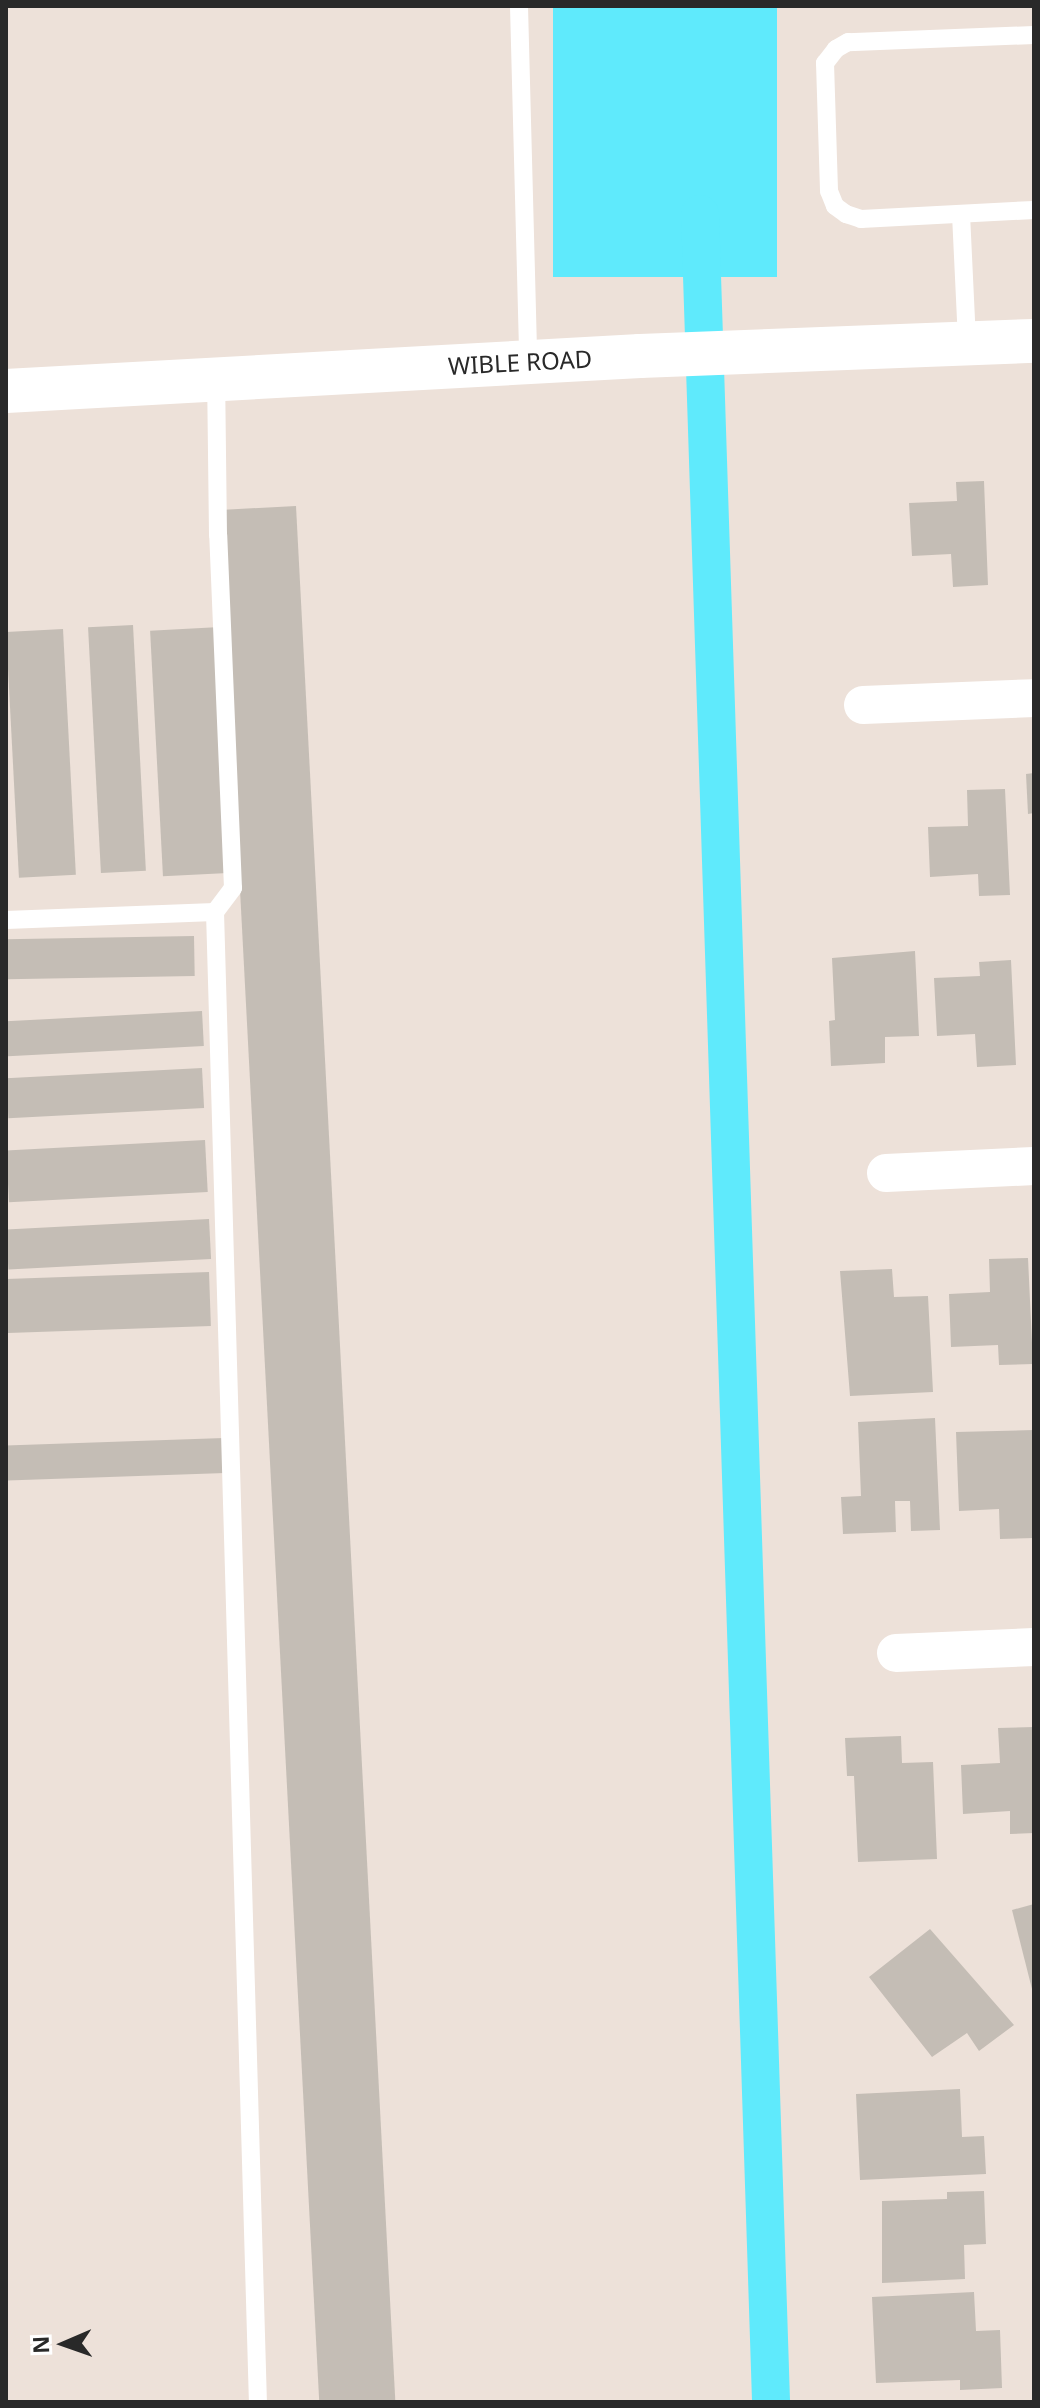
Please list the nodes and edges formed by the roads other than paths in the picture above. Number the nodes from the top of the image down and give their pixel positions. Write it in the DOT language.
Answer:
graph roads {
  1 [pos="519,6"];
  2 [pos="1034,35"];
  3 [pos="1034,210"];
  4 [pos="961,214"];
  5 [pos="1034,341"];
  6 [pos="967,343"];
  7 [pos="528,361"];
  8 [pos="216,379"];
  9 [pos="6,391"];
  10 [pos="1034,698"];
  11 [pos="863,705"];
  12 [pos="215,912"];
  13 [pos="6,920"];
  14 [pos="1034,1166"];
  15 [pos="886,1173"];
  16 [pos="1034,1647"];
  17 [pos="896,1653"];
  18 [pos="258,2402"];
  1 -- 7 [label="lane"];
  2 -- 4 [label="lane"];
  3 -- 4 [label="lane"];
  4 -- 6 [label="lane"];
  5 -- 6 [label="street, WIBLE ROAD"];
  6 -- 7 [label="street, WIBLE ROAD"];
  7 -- 8 [label="street, WIBLE ROAD"];
  8 -- 9 [label="street, WIBLE ROAD"];
  8 -- 12 [label="lane"];
  10 -- 11 [label="street"];
  12 -- 13 [label="lane"];
  12 -- 18 [label="lane"];
  14 -- 15 [label="street"];
  16 -- 17 [label="street"];
}
